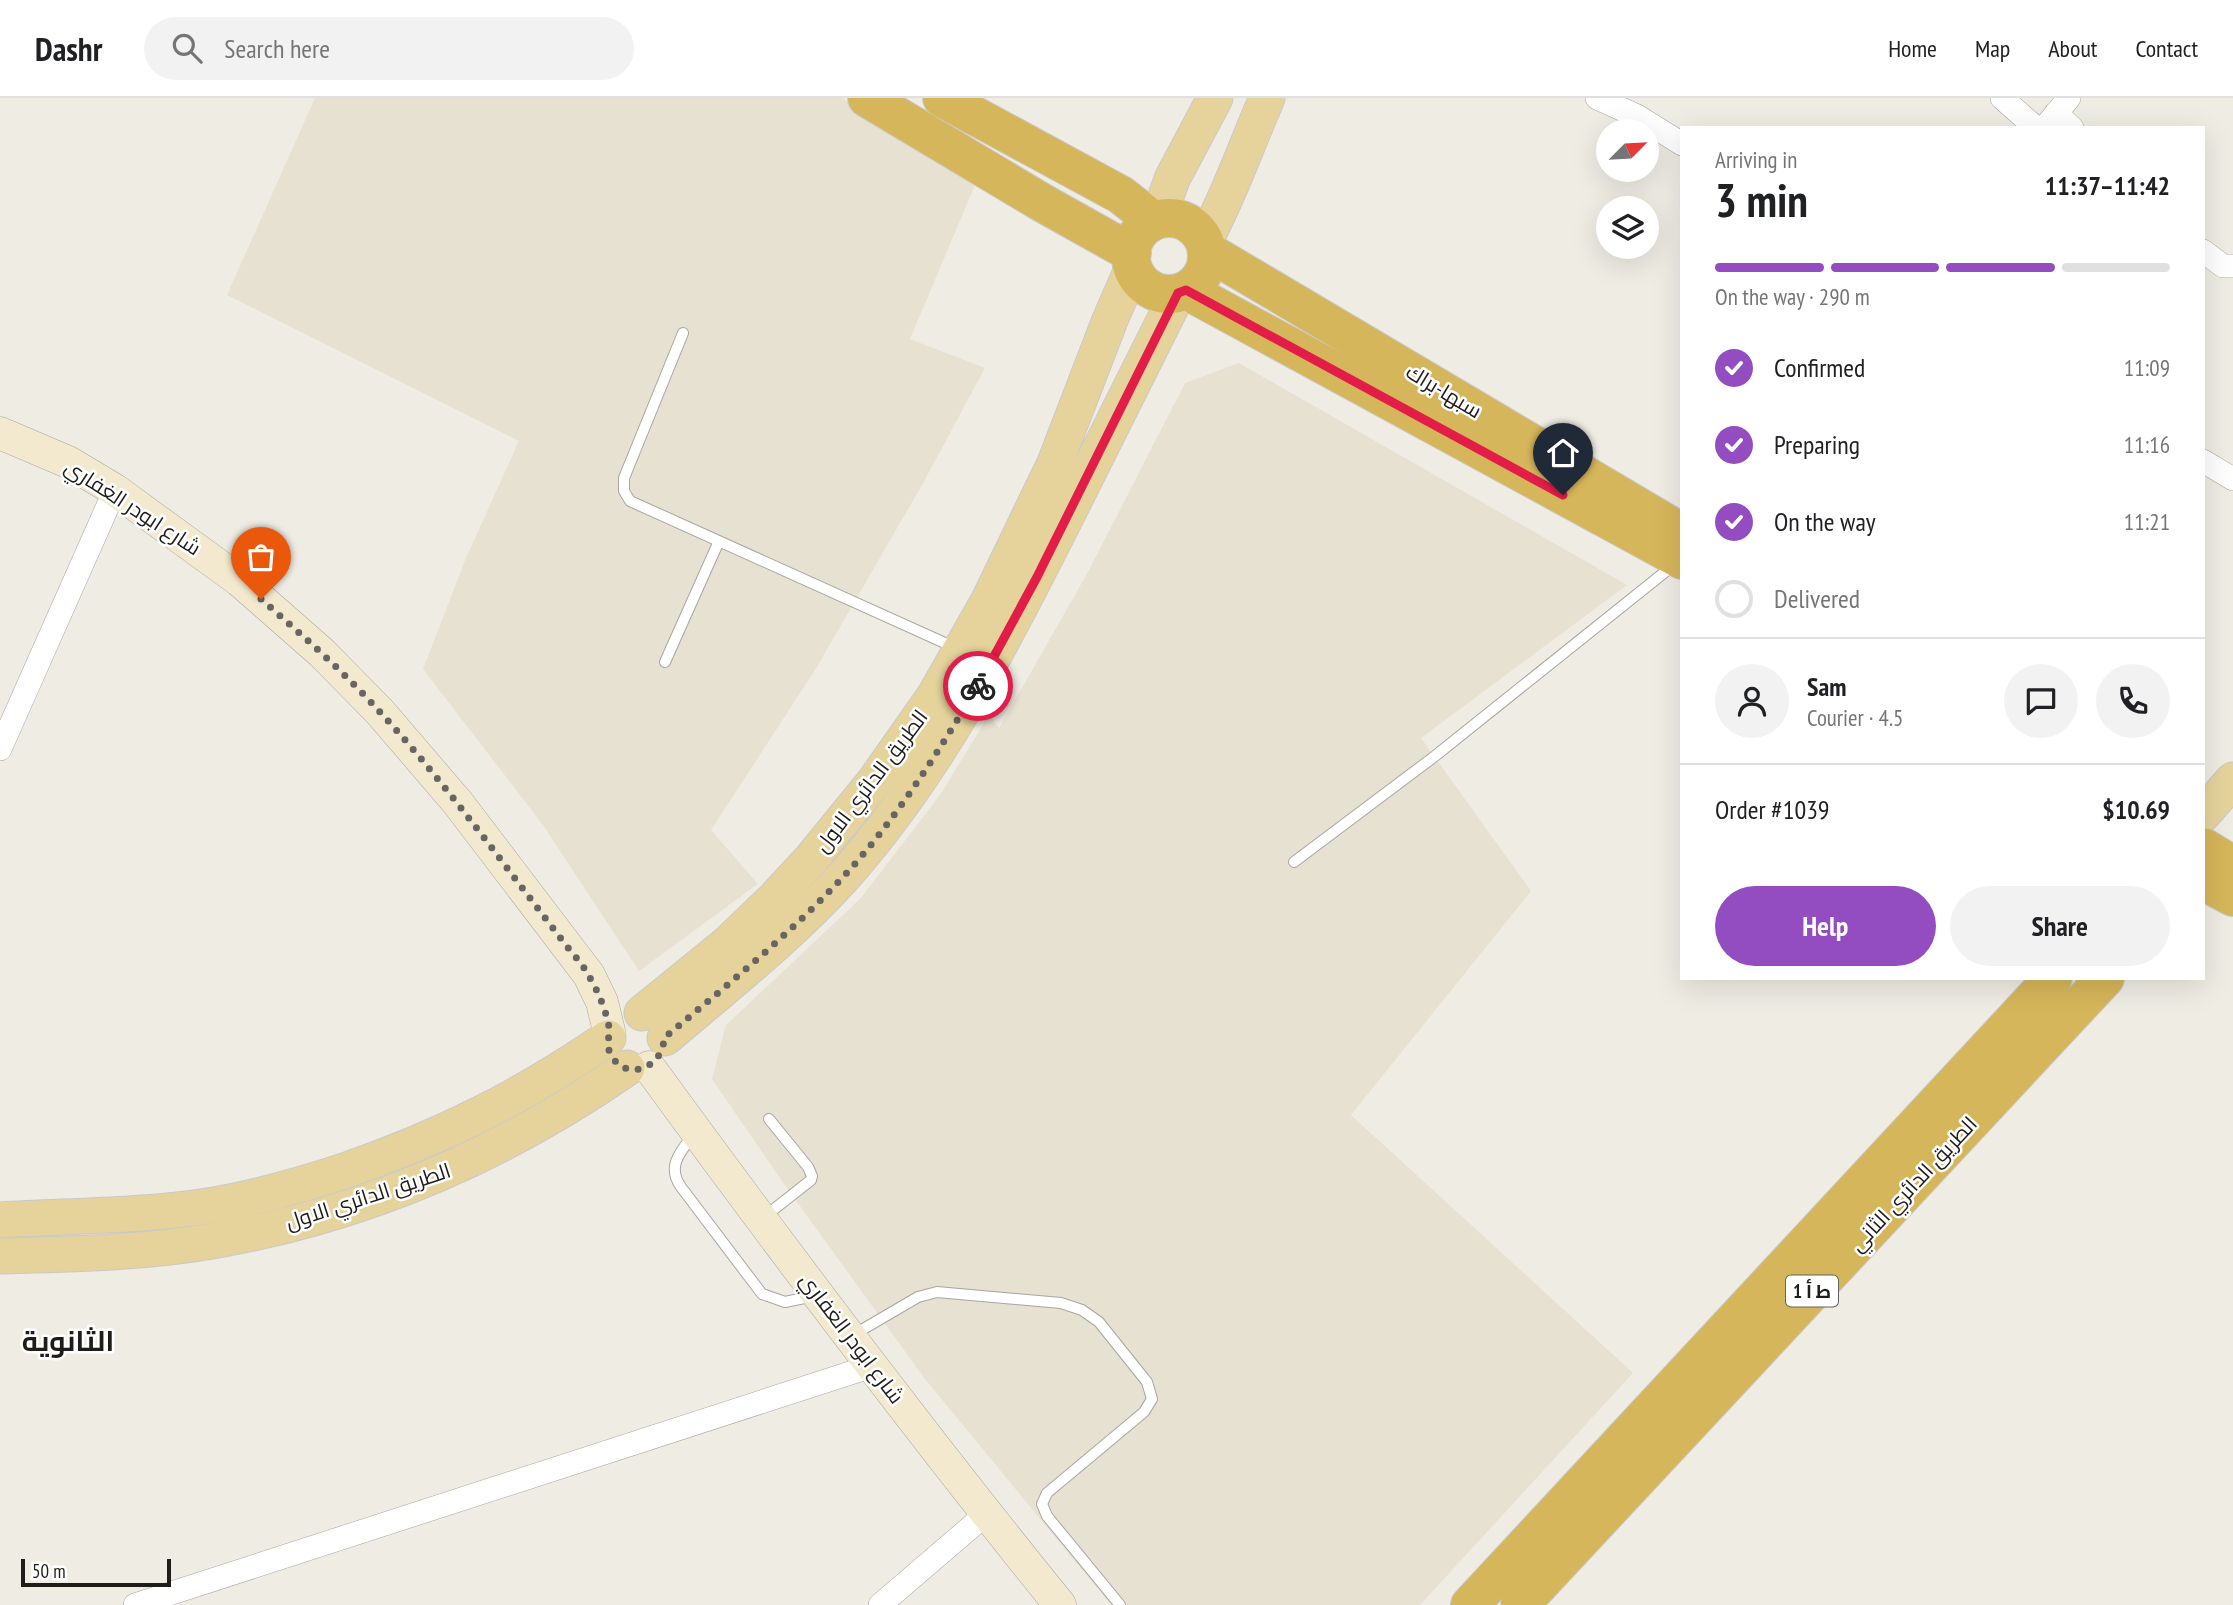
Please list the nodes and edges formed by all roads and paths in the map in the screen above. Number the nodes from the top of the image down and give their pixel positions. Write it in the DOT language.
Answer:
graph roads {
  1 [pos="867,98"];
  2 [pos="942,98"];
  3 [pos="1214,98"];
  4 [pos="1267,98"];
  5 [pos="2002,98"];
  6 [pos="1605,100"];
  7 [pos="2034,126"];
  8 [pos="1680,143"];
  9 [pos="1156,220"];
  10 [pos="1205,246"];
  11 [pos="2205,253"];
  12 [pos="1132,260"];
  13 [pos="2233,266"];
  14 [pos="1182,291"];
  15 [pos="683,333"];
  16 [pos="0,433"];
  17 [pos="2205,462"];
  18 [pos="2233,479"];
  19 [pos="115,490"];
  20 [pos="719,541"];
  21 [pos="1680,551"];
  22 [pos="1680,551"];
  23 [pos="1680,553"];
  24 [pos="962,650"];
  25 [pos="664,662"];
  26 [pos="0,749"];
  27 [pos="2233,780"];
  28 [pos="2205,812"];
  29 [pos="1294,862"];
  30 [pos="2216,862"];
  31 [pos="2233,897"];
  32 [pos="2051,980"];
  33 [pos="2103,980"];
  34 [pos="634,1038"];
  35 [pos="769,1119"];
  36 [pos="696,1131"];
  37 [pos="761,1218"];
  38 [pos="0,1220"];
  39 [pos="0,1256"];
  40 [pos="819,1295"];
  41 [pos="850,1336"];
  42 [pos="872,1366"];
  43 [pos="986,1514"];
  44 [pos="135,1605"];
  45 [pos="880,1605"];
  46 [pos="1060,1605"];
  47 [pos="1120,1605"];
  48 [pos="1470,1605"];
  49 [pos="1520,1605"];
  1 -- 12 [label="highway"];
  2 -- 9 [label="highway"];
  3 -- 9 [label="main road"];
  4 -- 10 [label="main road"];
  5 -- 7 [label="street"];
  6 -- 8 [label="street"];
  9 -- 10 [label="highway"];
  9 -- 12 [label="highway"];
  10 -- 14 [label="highway"];
  10 -- 21 [label="highway, سبها-براك"];
  11 -- 13 [label="street"];
  12 -- 14 [label="highway"];
  12 -- 24 [label="main road, الطريق الدائري الاول"];
  14 -- 22 [label="highway, سبها-براك"];
  14 -- 34 [label="main road, الطريق الدائري الاول"];
  15 -- 20 [label="lane"];
  16 -- 19 [label="street, شارع ابودر الغفاري"];
  17 -- 18 [label="street"];
  19 -- 26 [label="street"];
  19 -- 34 [label="street, شارع ابودر الغفاري"];
  20 -- 24 [label="lane"];
  20 -- 25 [label="lane"];
  23 -- 29 [label="lane"];
  24 -- 34 [label="main road, الطريق الدائري الاول"];
  27 -- 28 [label="main road"];
  30 -- 31 [label="highway"];
  32 -- 48 [label="highway, الطريق الدائري الثاني"];
  33 -- 49 [label="highway, الطريق الدائري الثاني / ط أ 1"];
  34 -- 36 [label="street, شارع ابودر الغفاري"];
  34 -- 38 [label="main road, الطريق الدائري الاول"];
  34 -- 39 [label="main road, الطريق الدائري الاول"];
  35 -- 37 [label="lane"];
  36 -- 37 [label="street, شارع ابودر الغفاري"];
  36 -- 40 [label="lane"];
  37 -- 40 [label="street, شارع ابودر الغفاري"];
  40 -- 41 [label="street, شارع ابودر الغفاري"];
  41 -- 42 [label="street, شارع ابودر الغفاري"];
  41 -- 47 [label="lane"];
  42 -- 43 [label="street, شارع ابودر الغفاري"];
  42 -- 44 [label="street"];
  43 -- 45 [label="street"];
  43 -- 46 [label="street, شارع ابودر الغفاري"];
}
